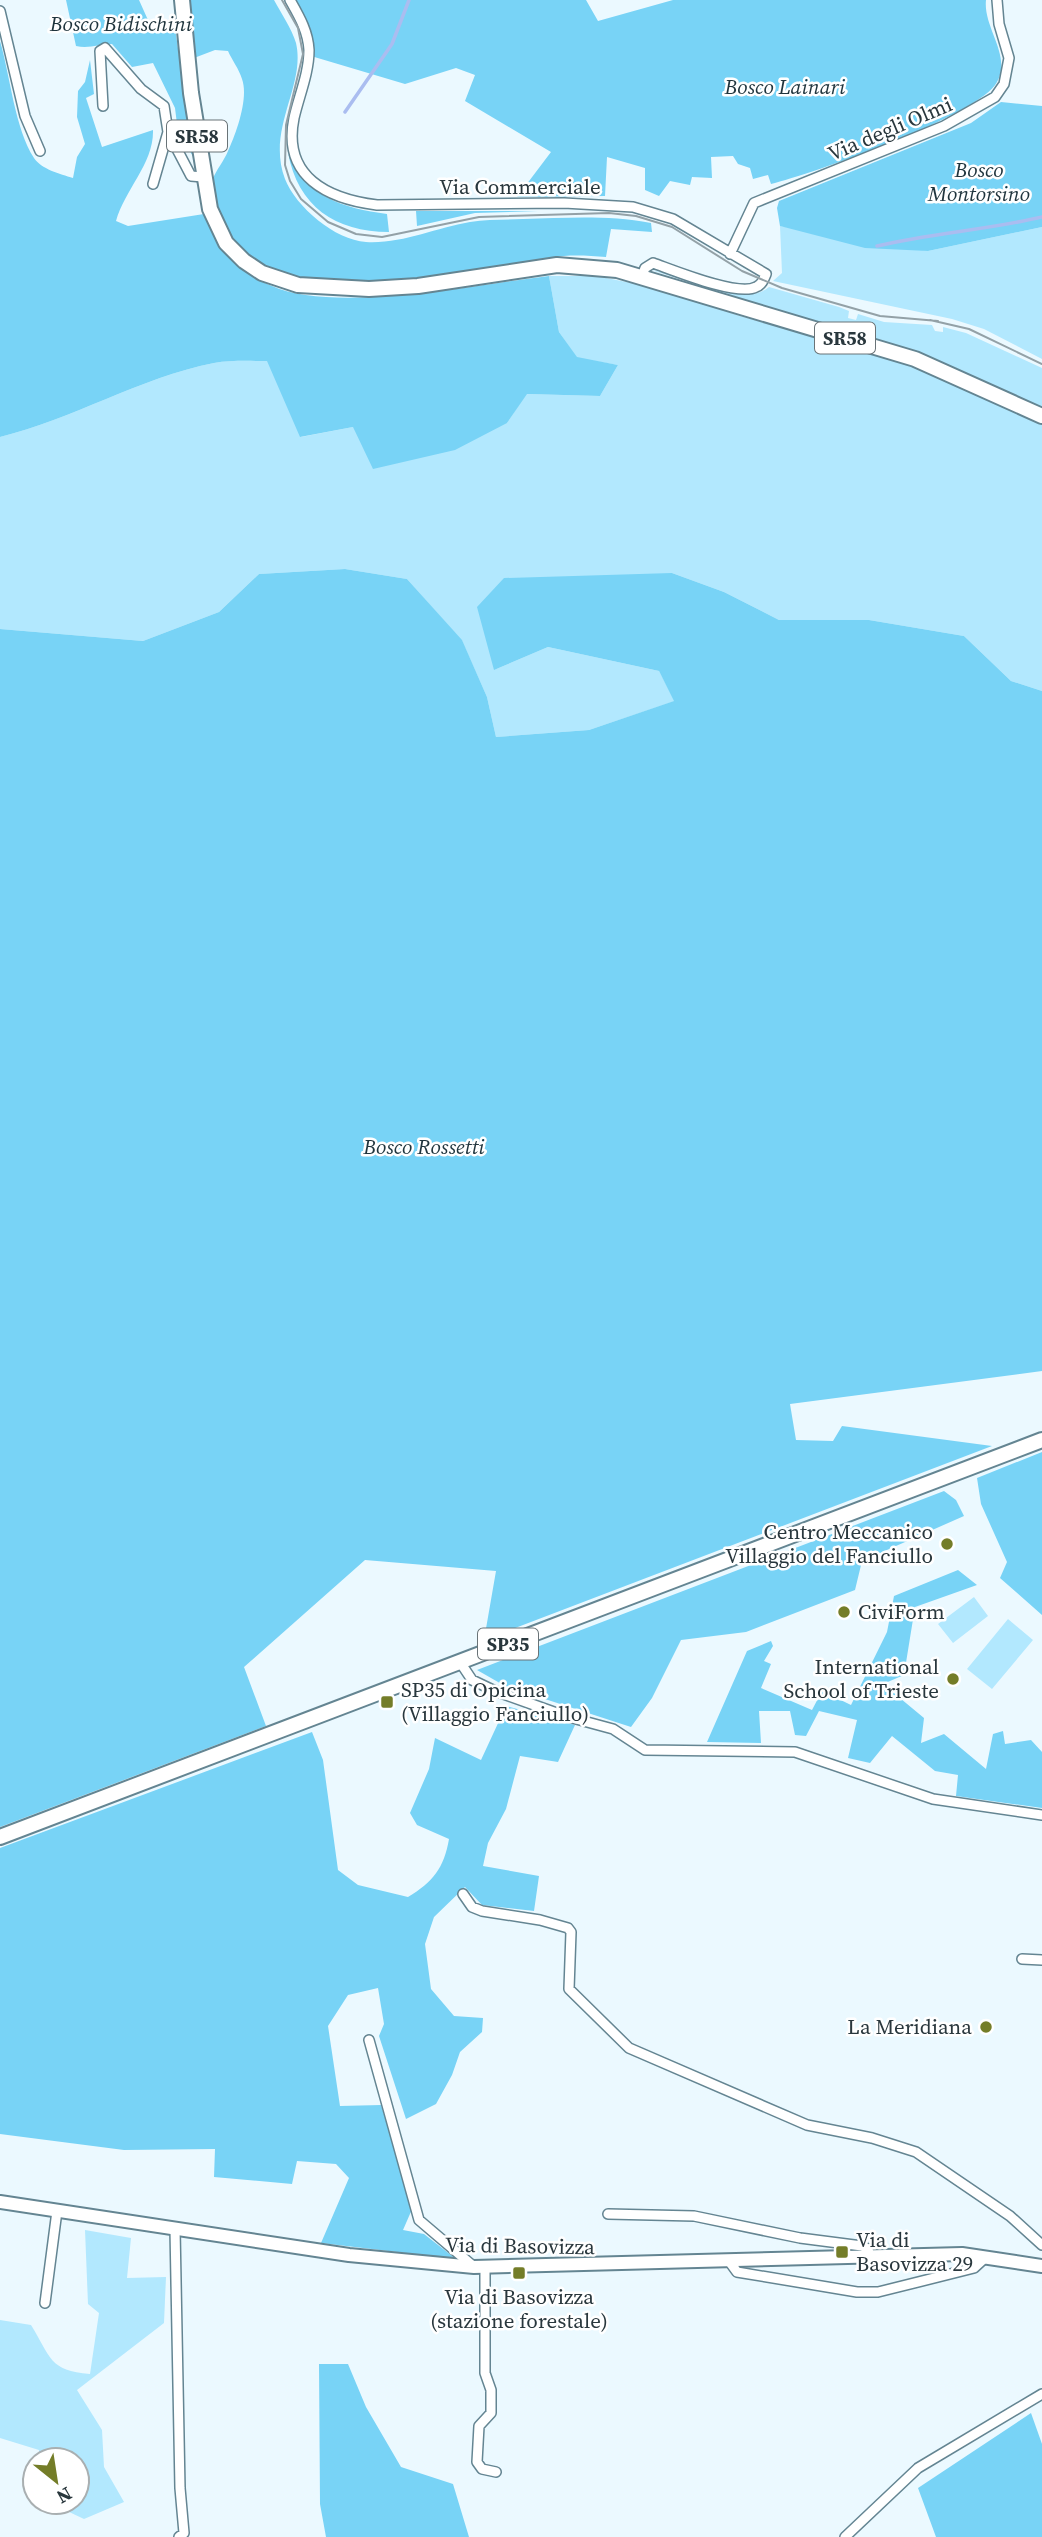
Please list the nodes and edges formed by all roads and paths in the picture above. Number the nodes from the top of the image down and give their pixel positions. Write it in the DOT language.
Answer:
graph roads {
  1 [pos="182,0"];
  2 [pos="290,0"];
  3 [pos="997,0"];
  4 [pos="0,12"];
  5 [pos="103,106"];
  6 [pos="169,132"];
  7 [pos="40,151"];
  8 [pos="203,177"];
  9 [pos="153,184"];
  10 [pos="730,254"];
  11 [pos="642,276"];
  12 [pos="1042,416"];
  13 [pos="1042,1440"];
  14 [pos="460,1662"];
  15 [pos="1042,1815"];
  16 [pos="0,1837"];
  17 [pos="463,1894"];
  18 [pos="1021,1959"];
  19 [pos="1042,1960"];
  20 [pos="369,2040"];
  21 [pos="0,2202"];
  22 [pos="57,2211"];
  23 [pos="608,2214"];
  24 [pos="175,2229"];
  25 [pos="1042,2245"];
  26 [pos="987,2256"];
  27 [pos="870,2257"];
  28 [pos="729,2261"];
  29 [pos="1042,2266"];
  30 [pos="480,2267"];
  31 [pos="45,2303"];
  32 [pos="1042,2394"];
  33 [pos="496,2472"];
  34 [pos="179,2537"];
  35 [pos="845,2537"];
  1 -- 8 [label="main road, SR58"];
  2 -- 10 [label="street, Via Commerciale"];
  3 -- 10 [label="street, Via degli Olmi"];
  4 -- 7 [label="street"];
  5 -- 6 [label="street"];
  6 -- 8 [label="street"];
  6 -- 9 [label="street"];
  8 -- 11 [label="main road, SR58"];
  10 -- 11 [label="street, Via Commerciale"];
  11 -- 12 [label="main road, SR58"];
  13 -- 14 [label="main road, SP35"];
  14 -- 15 [label="street"];
  14 -- 16 [label="main road, SP35"];
  17 -- 25 [label="street"];
  18 -- 19 [label="street"];
  20 -- 30 [label="street"];
  21 -- 22 [label="main road, Via di Basovizza"];
  22 -- 24 [label="main road, Via di Basovizza"];
  22 -- 31 [label="street"];
  23 -- 27 [label="street"];
  24 -- 30 [label="main road, Via di Basovizza"];
  24 -- 34 [label="street"];
  26 -- 27 [label="main road, Via di Basovizza"];
  26 -- 28 [label="street"];
  26 -- 29 [label="main road, Via di Basovizza"];
  27 -- 28 [label="main road, Via di Basovizza"];
  28 -- 30 [label="main road, Via di Basovizza"];
  30 -- 33 [label="street"];
  32 -- 35 [label="street"];
}
